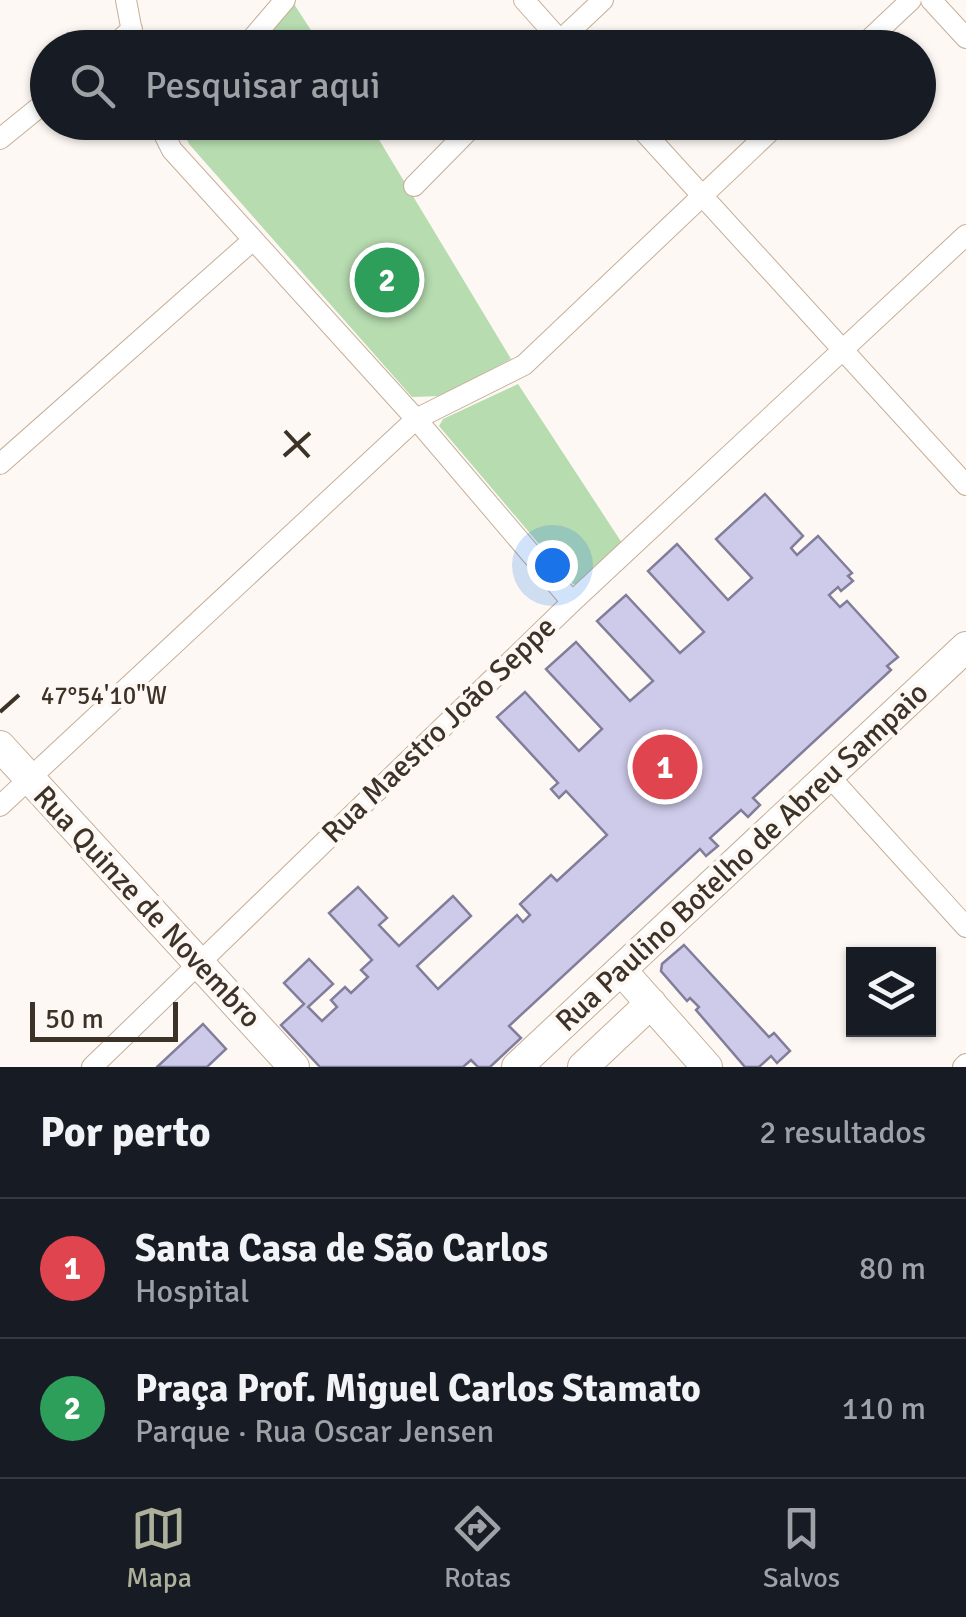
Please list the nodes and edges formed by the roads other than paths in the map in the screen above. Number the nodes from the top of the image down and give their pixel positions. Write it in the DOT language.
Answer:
graph roads {
  1 [pos="126,0"];
  2 [pos="285,0"];
  3 [pos="524,0"];
  4 [pos="603,0"];
  5 [pos="911,0"];
  6 [pos="931,0"];
  7 [pos="132,30"];
  8 [pos="259,30"];
  9 [pos="547,30"];
  10 [pos="574,30"];
  11 [pos="879,30"];
  12 [pos="966,38"];
  13 [pos="30,115"];
  14 [pos="0,139"];
  15 [pos="169,140"];
  16 [pos="459,140"];
  17 [pos="651,140"];
  18 [pos="761,140"];
  19 [pos="414,186"];
  20 [pos="701,196"];
  21 [pos="966,235"];
  22 [pos="253,240"];
  23 [pos="843,350"];
  24 [pos="416,418"];
  25 [pos="0,464"];
  26 [pos="966,485"];
  27 [pos="572,602"];
  28 [pos="966,647"];
  29 [pos="0,746"];
  30 [pos="829,776"];
  31 [pos="30,779"];
  32 [pos="0,806"];
  33 [pos="966,927"];
  34 [pos="198,964"];
  35 [pos="622,972"];
  36 [pos="651,1004"];
  37 [pos="584,1005"];
  38 [pos="616,1037"];
  39 [pos="92,1067"];
  40 [pos="294,1067"];
  41 [pos="516,1067"];
  42 [pos="583,1067"];
  43 [pos="707,1067"];
  1 -- 7 [label="street"];
  2 -- 8 [label="street"];
  3 -- 9 [label="street"];
  4 -- 10 [label="street"];
  5 -- 11 [label="street"];
  6 -- 12 [label="street"];
  13 -- 14 [label="street"];
  15 -- 22 [label="street"];
  16 -- 19 [label="street"];
  17 -- 20 [label="street"];
  18 -- 20 [label="street"];
  20 -- 23 [label="street"];
  20 -- 24 [label="street"];
  21 -- 23 [label="street, Rua Maestro João Seppe"];
  22 -- 24 [label="street"];
  22 -- 25 [label="street"];
  23 -- 26 [label="street"];
  23 -- 27 [label="street, Rua Maestro João Seppe"];
  24 -- 27 [label="street"];
  24 -- 31 [label="street"];
  27 -- 34 [label="street, Rua Maestro João Seppe"];
  28 -- 30 [label="main road, Rua Paulino Botelho de Abreu Sampaio"];
  29 -- 31 [label="main road, Rua Quinze de Novembro"];
  30 -- 33 [label="street"];
  30 -- 35 [label="main road, Rua Paulino Botelho de Abreu Sampaio"];
  31 -- 32 [label="street"];
  31 -- 34 [label="main road, Rua Quinze de Novembro"];
  34 -- 39 [label="street, Rua Maestro João Seppe"];
  34 -- 40 [label="main road, Rua Quinze de Novembro"];
  35 -- 36 [label="main road"];
  35 -- 37 [label="main road, Rua Paulino Botelho de Abreu Sampaio"];
  36 -- 38 [label="main road, Rua Paulino Botelho de Abreu Sampaio"];
  36 -- 43 [label="main road"];
  37 -- 38 [label="main road"];
  37 -- 41 [label="main road, Rua Paulino Botelho de Abreu Sampaio"];
  38 -- 42 [label="main road, Rua Paulino Botelho de Abreu Sampaio"];
}
